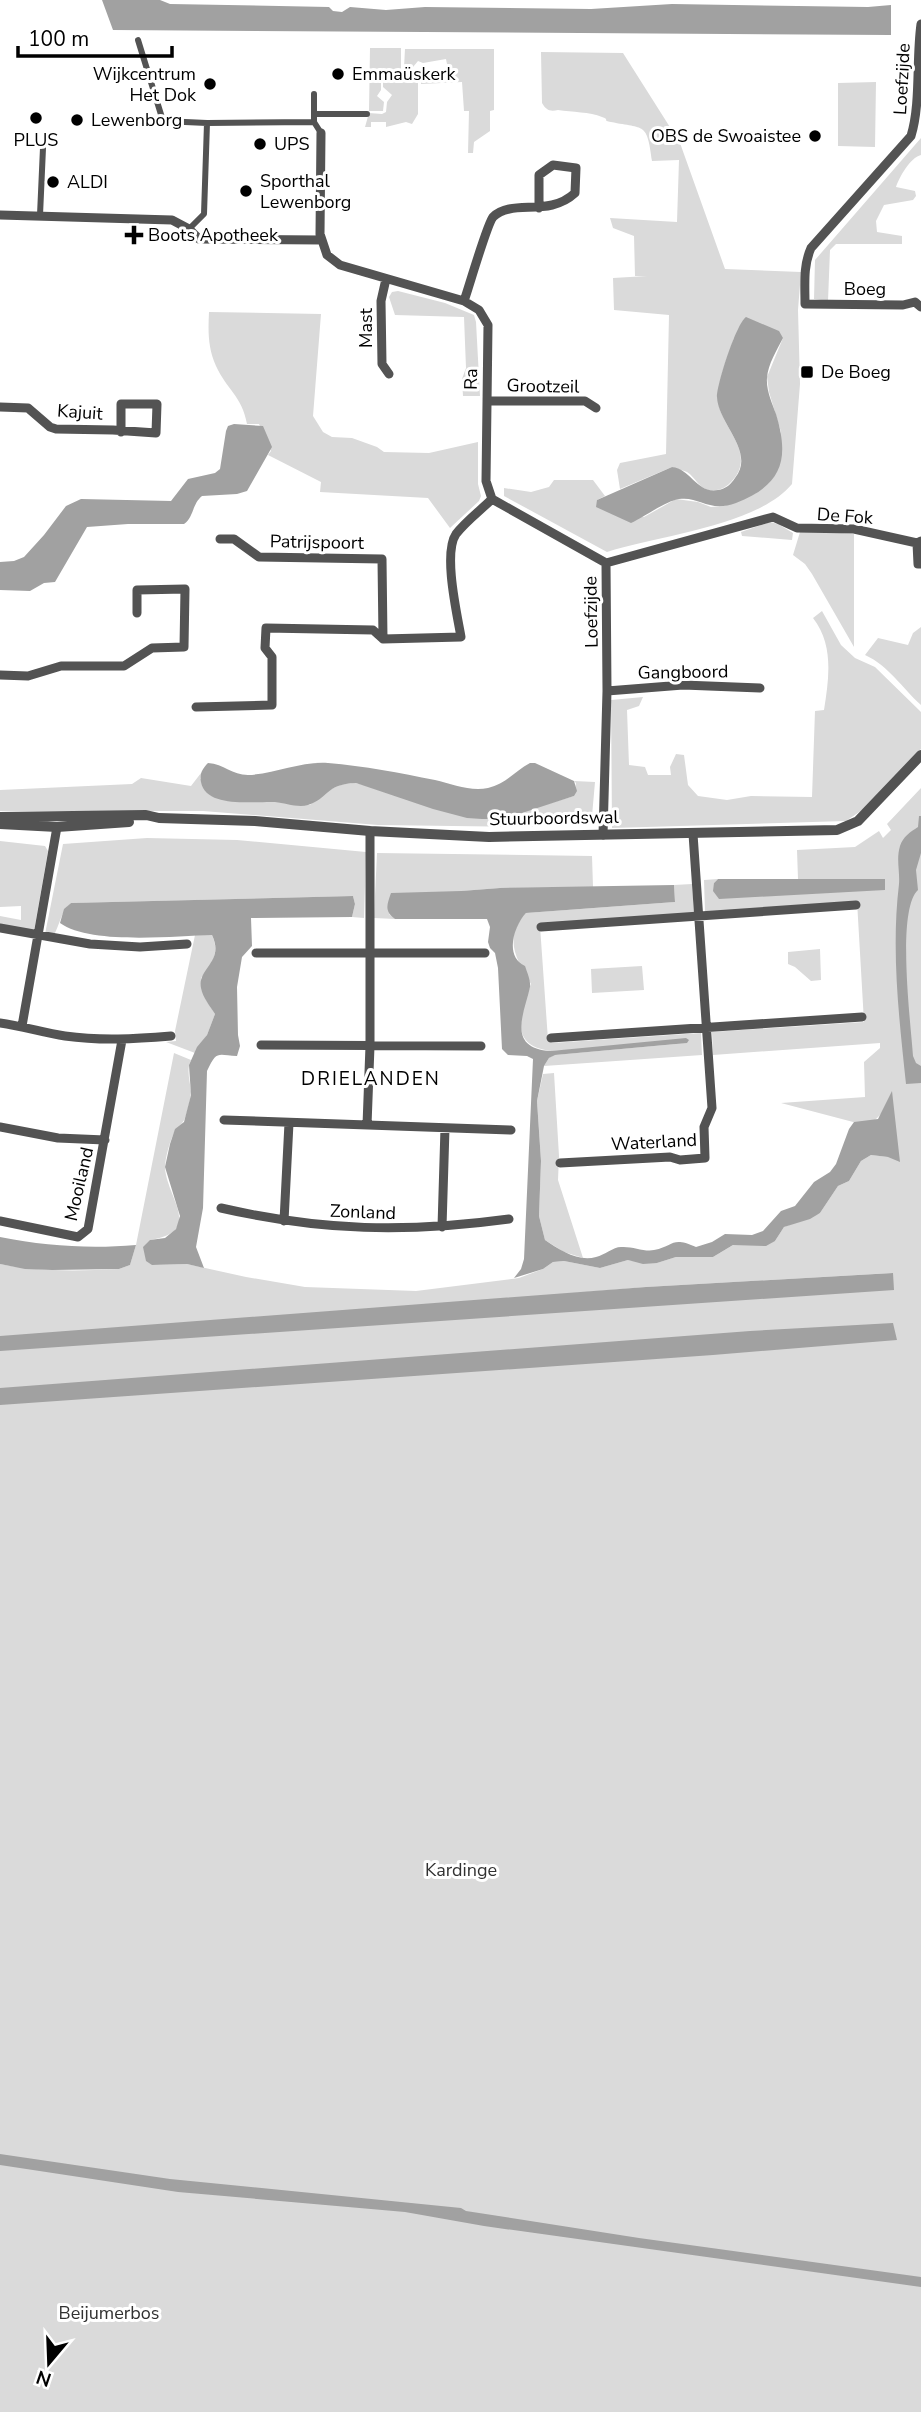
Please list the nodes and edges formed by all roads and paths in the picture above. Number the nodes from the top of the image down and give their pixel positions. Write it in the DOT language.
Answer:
graph roads {
  1 [pos="921,24"];
  2 [pos="138,40"];
  3 [pos="314,94"];
  4 [pos="314,114"];
  5 [pos="367,114"];
  6 [pos="163,121"];
  7 [pos="314,122"];
  8 [pos="155,123"];
  9 [pos="207,123"];
  10 [pos="918,128"];
  11 [pos="321,133"];
  12 [pos="43,148"];
  13 [pos="538,208"];
  14 [pos="0,215"];
  15 [pos="40,215"];
  16 [pos="189,229"];
  17 [pos="321,240"];
  18 [pos="386,279"];
  19 [pos="464,301"];
  20 [pos="805,304"];
  21 [pos="921,307"];
  22 [pos="389,374"];
  23 [pos="487,401"];
  24 [pos="0,407"];
  25 [pos="596,408"];
  26 [pos="121,432"];
  27 [pos="492,499"];
  28 [pos="773,517"];
  29 [pos="220,539"];
  30 [pos="919,542"];
  31 [pos="606,563"];
  32 [pos="921,564"];
  33 [pos="137,613"];
  34 [pos="383,639"];
  35 [pos="0,676"];
  36 [pos="760,688"];
  37 [pos="607,691"];
  38 [pos="196,707"];
  39 [pos="921,756"];
  40 [pos="0,817"];
  41 [pos="57,822"];
  42 [pos="0,824"];
  43 [pos="370,831"];
  44 [pos="693,834"];
  45 [pos="603,835"];
  46 [pos="856,905"];
  47 [pos="698,916"];
  48 [pos="541,927"];
  49 [pos="0,928"];
  50 [pos="38,936"];
  51 [pos="187,944"];
  52 [pos="256,953"];
  53 [pos="369,953"];
  54 [pos="485,953"];
  55 [pos="862,1017"];
  56 [pos="0,1023"];
  57 [pos="22,1026"];
  58 [pos="706,1027"];
  59 [pos="171,1036"];
  60 [pos="551,1038"];
  61 [pos="122,1040"];
  62 [pos="261,1045"];
  63 [pos="370,1046"];
  64 [pos="481,1046"];
  65 [pos="224,1120"];
  66 [pos="289,1123"];
  67 [pos="367,1125"];
  68 [pos="0,1127"];
  69 [pos="445,1128"];
  70 [pos="511,1130"];
  71 [pos="105,1140"];
  72 [pos="560,1163"];
  73 [pos="221,1208"];
  74 [pos="509,1219"];
  75 [pos="0,1221"];
  76 [pos="284,1221"];
  77 [pos="442,1227"];
  1 -- 10 [label="street, Loefzijde"];
  2 -- 6 [label="street"];
  3 -- 4 [label="street"];
  4 -- 5 [label="street"];
  4 -- 7 [label="street"];
  6 -- 8 [label="street"];
  6 -- 9 [label="street"];
  7 -- 9 [label="street"];
  7 -- 11 [label="street"];
  9 -- 16 [label="street"];
  10 -- 20 [label="street, Loefzijde"];
  11 -- 17 [label="street"];
  12 -- 15 [label="street"];
  13 -- 13 [label="street"];
  13 -- 19 [label="street"];
  14 -- 15 [label="street"];
  15 -- 16 [label="street"];
  16 -- 17 [label="street"];
  17 -- 18 [label="street, Ra"];
  18 -- 19 [label="street, Ra"];
  18 -- 22 [label="street, Mast"];
  19 -- 23 [label="street, Ra"];
  20 -- 21 [label="street, Boeg"];
  23 -- 25 [label="street, Grootzeil"];
  23 -- 27 [label="street, Ra"];
  24 -- 26 [label="street, Kajuit"];
  26 -- 26 [label="street, Kajuit"];
  27 -- 31 [label="street"];
  27 -- 34 [label="street"];
  28 -- 30 [label="street, De Fok"];
  28 -- 31 [label="street, Loefzijde"];
  29 -- 34 [label="street, Patrijspoort"];
  30 -- 32 [label="street, De Fok"];
  31 -- 37 [label="street, Loefzijde"];
  33 -- 35 [label="street"];
  34 -- 38 [label="street"];
  36 -- 37 [label="street, Gangboord"];
  37 -- 45 [label="street, Loefzijde"];
  39 -- 44 [label="street, Stuurboordswal"];
  40 -- 41 [label="street, Stuurboordswal"];
  41 -- 42 [label="street"];
  41 -- 43 [label="street, Stuurboordswal"];
  41 -- 50 [label="street"];
  43 -- 45 [label="street, Stuurboordswal"];
  43 -- 53 [label="street"];
  44 -- 45 [label="street, Stuurboordswal"];
  44 -- 47 [label="street, Waterland"];
  46 -- 47 [label="street"];
  47 -- 48 [label="street"];
  47 -- 58 [label="street, Waterland"];
  49 -- 50 [label="street"];
  50 -- 51 [label="street"];
  50 -- 57 [label="street"];
  52 -- 53 [label="street"];
  53 -- 54 [label="street"];
  53 -- 63 [label="street"];
  55 -- 58 [label="street"];
  56 -- 57 [label="street"];
  57 -- 61 [label="street"];
  58 -- 60 [label="street"];
  58 -- 72 [label="street, Waterland"];
  59 -- 61 [label="street"];
  61 -- 71 [label="street, Mooiland"];
  62 -- 63 [label="street"];
  63 -- 64 [label="street"];
  63 -- 67 [label="street"];
  65 -- 66 [label="street"];
  66 -- 67 [label="street"];
  66 -- 76 [label="street"];
  67 -- 69 [label="street"];
  68 -- 71 [label="street, Mooiland"];
  69 -- 70 [label="street"];
  69 -- 77 [label="street"];
  71 -- 75 [label="street, Mooiland"];
  73 -- 76 [label="street, Zonland"];
  74 -- 77 [label="street, Zonland"];
  76 -- 77 [label="street, Zonland"];
}
